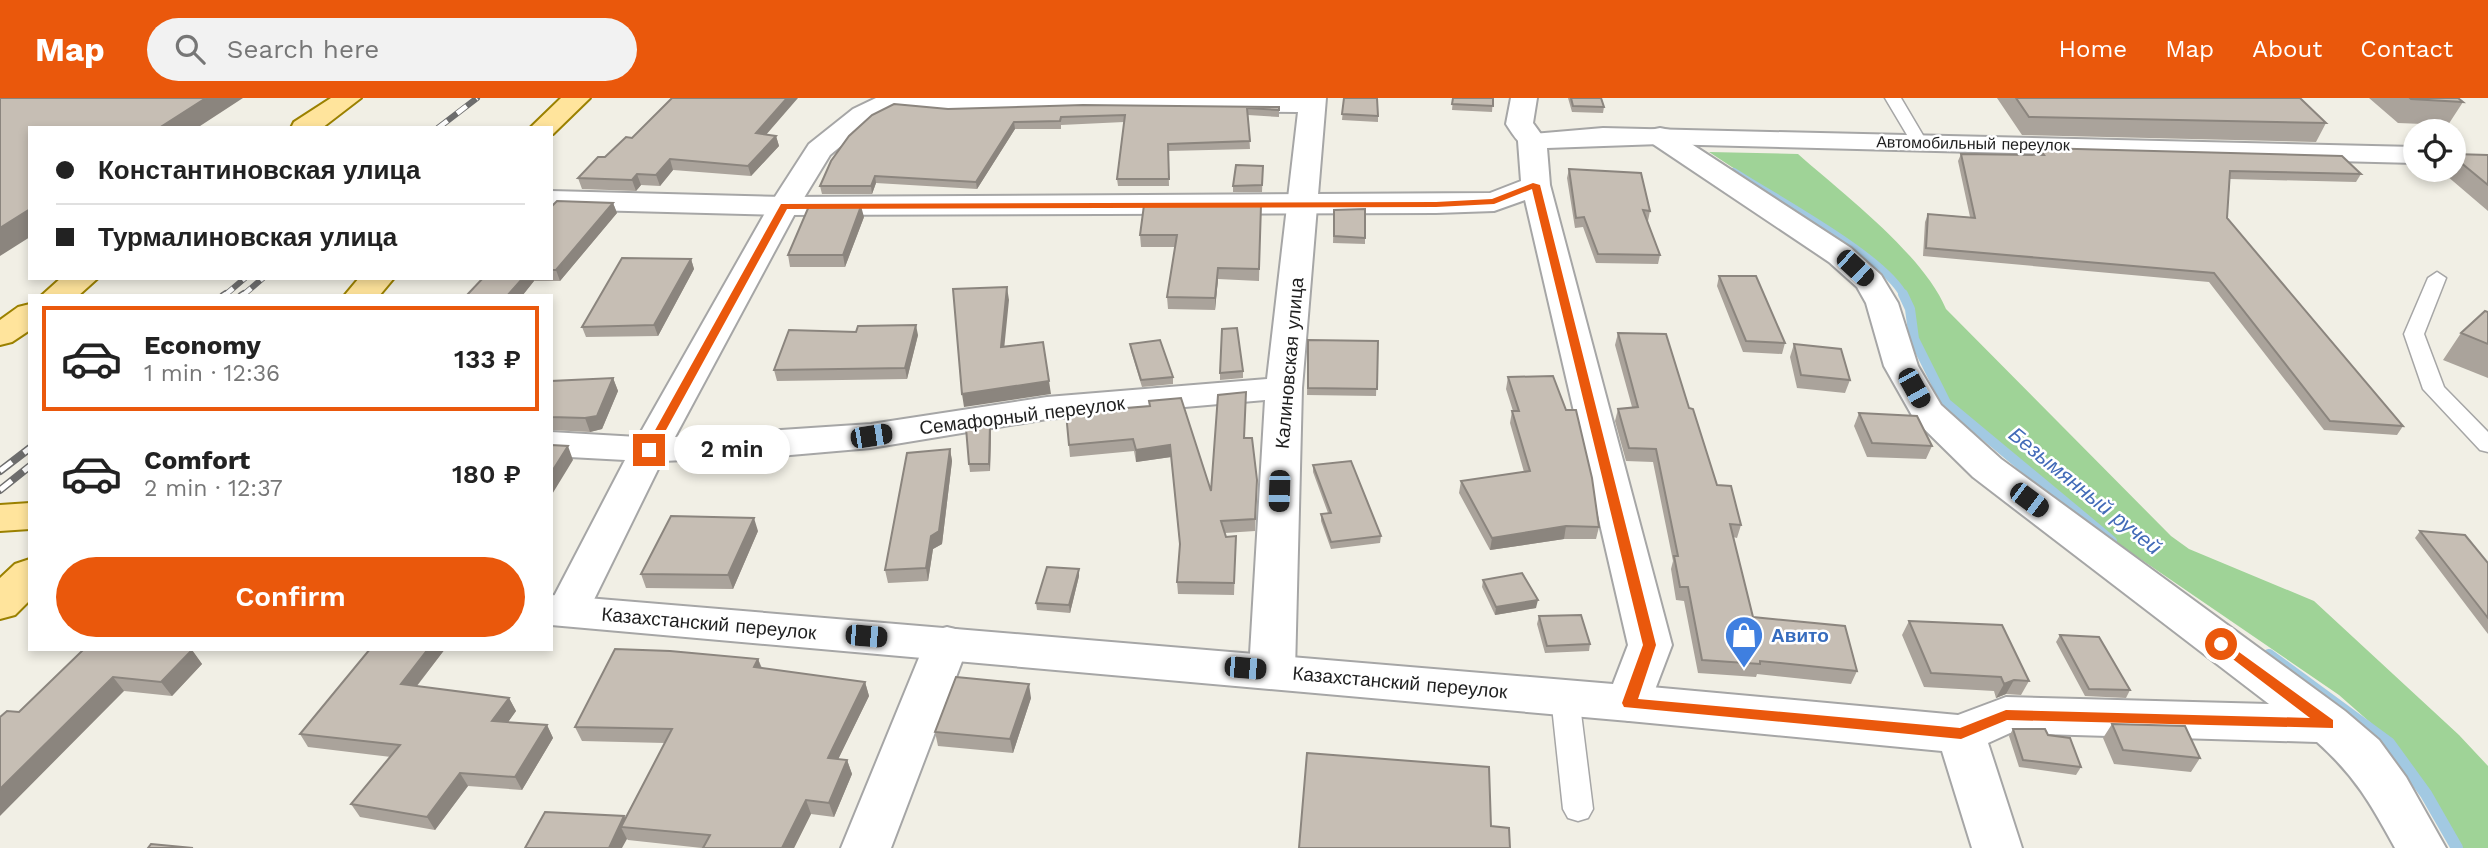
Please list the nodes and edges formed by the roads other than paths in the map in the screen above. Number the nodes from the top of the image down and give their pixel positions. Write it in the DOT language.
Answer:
graph roads {
  1 [pos="348,98"];
  2 [pos="577,98"];
  3 [pos="1524,98"];
  4 [pos="1893,98"];
  5 [pos="894,99"];
  6 [pos="1312,102"];
  7 [pos="307,126"];
  8 [pos="545,126"];
  9 [pos="1660,136"];
  10 [pos="1532,141"];
  11 [pos="1919,142"];
  12 [pos="2403,155"];
  13 [pos="1536,185"];
  14 [pos="553,200"];
  15 [pos="1304,204"];
  16 [pos="784,206"];
  17 [pos="2437,278"];
  18 [pos="79,280"];
  19 [pos="377,280"];
  20 [pos="60,294"];
  21 [pos="362,294"];
  22 [pos="28,315"];
  23 [pos="0,335"];
  24 [pos="1284,388"];
  25 [pos="553,444"];
  26 [pos="2488,445"];
  27 [pos="649,450"];
  28 [pos="28,576"];
  29 [pos="28,598"];
  30 [pos="0,604"];
  31 [pos="560,610"];
  32 [pos="0,620"];
  33 [pos="947,643"];
  34 [pos="1272,671"];
  35 [pos="1565,697"];
  36 [pos="1629,703"];
  37 [pos="2328,724"];
  38 [pos="1961,734"];
  39 [pos="1578,809"];
  40 [pos="866,848"];
  41 [pos="1997,848"];
  42 [pos="2421,848"];
  1 -- 7 [label="main road"];
  2 -- 8 [label="main road"];
  3 -- 10 [label="street"];
  4 -- 11 [label="lane"];
  5 -- 6 [label="street"];
  5 -- 16 [label="street"];
  6 -- 15 [label="street, Калиновская улица"];
  9 -- 10 [label="street, Автомобильный переулок"];
  9 -- 11 [label="street, Автомобильный переулок"];
  9 -- 37 [label="street"];
  10 -- 13 [label="street"];
  11 -- 12 [label="street, Автомобильный переулок"];
  13 -- 15 [label="street"];
  13 -- 36 [label="street"];
  14 -- 16 [label="street"];
  15 -- 16 [label="street"];
  15 -- 24 [label="street, Калиновская улица"];
  16 -- 27 [label="street"];
  17 -- 26 [label="lane"];
  18 -- 20 [label="main road"];
  19 -- 21 [label="main road"];
  22 -- 23 [label="main road"];
  24 -- 27 [label="street, Семафорный переулок"];
  24 -- 34 [label="street, Калиновская улица"];
  25 -- 27 [label="street, Семафорный переулок"];
  27 -- 31 [label="street"];
  28 -- 30 [label="main road"];
  29 -- 32 [label="main road"];
  31 -- 33 [label="street, Казахстанский переулок"];
  33 -- 34 [label="street, Казахстанский переулок"];
  33 -- 40 [label="street"];
  34 -- 35 [label="street, Казахстанский переулок"];
  35 -- 36 [label="street, Казахстанский переулок"];
  35 -- 39 [label="lane"];
  36 -- 38 [label="street, Казахстанский переулок"];
  37 -- 38 [label="street"];
  37 -- 42 [label="street"];
  38 -- 41 [label="street"];
}
